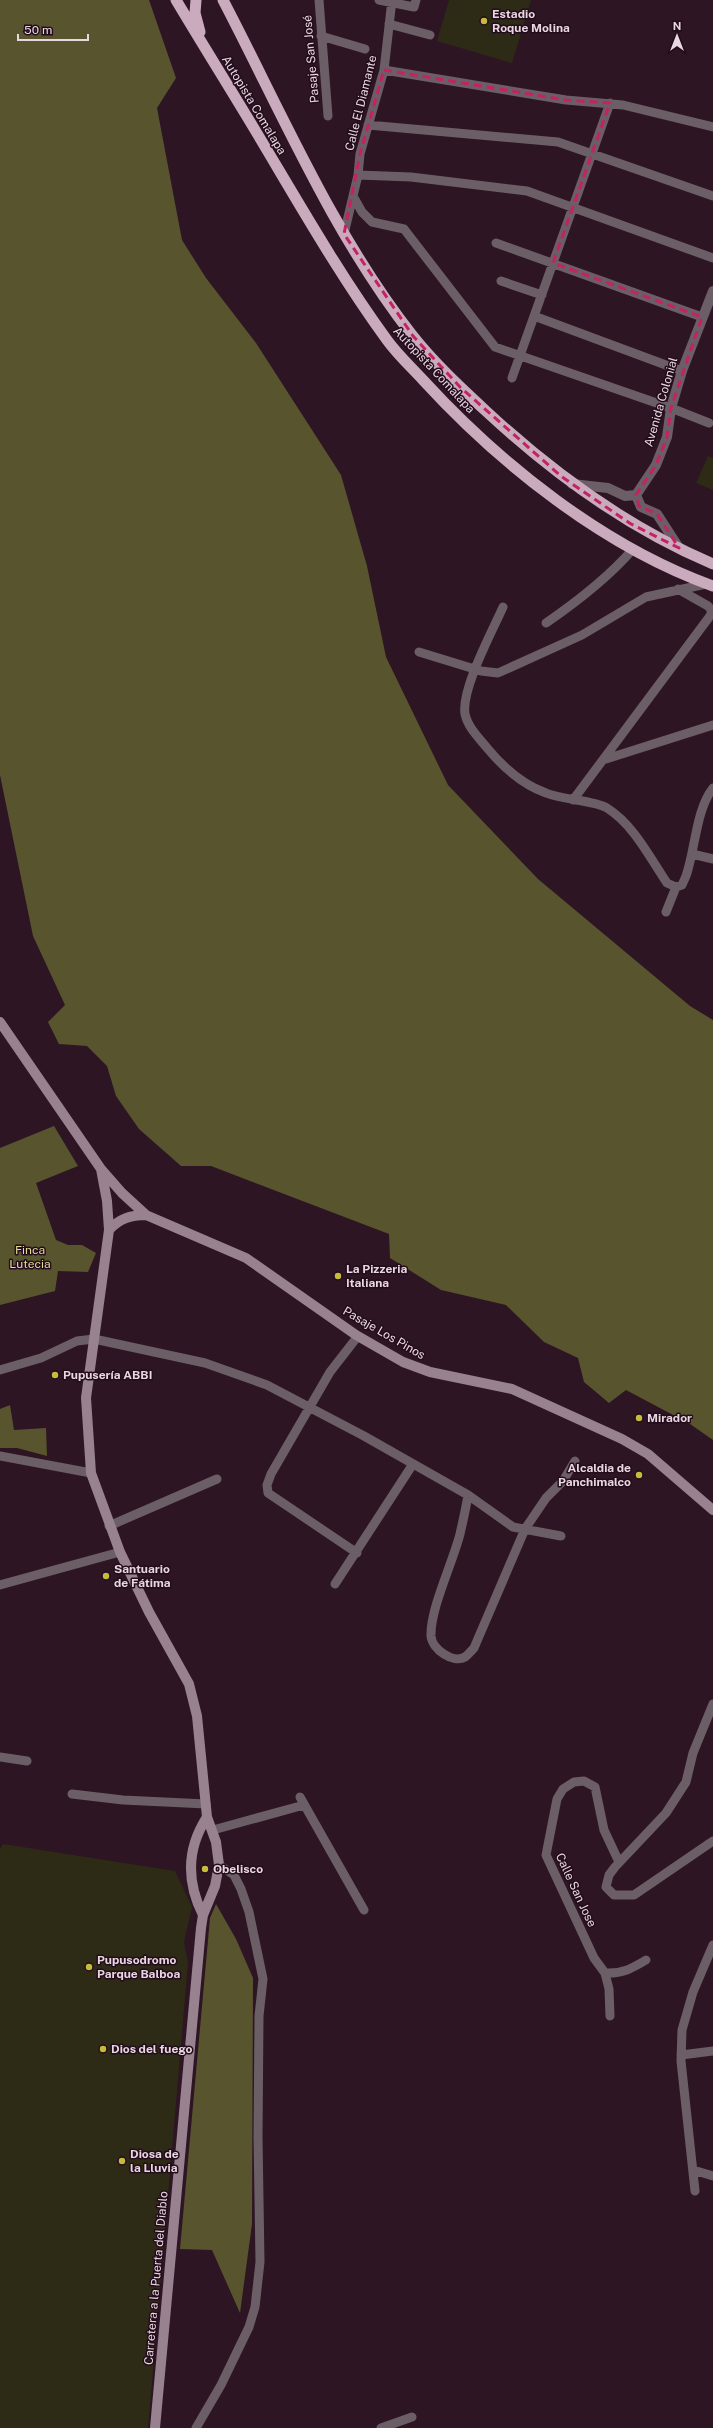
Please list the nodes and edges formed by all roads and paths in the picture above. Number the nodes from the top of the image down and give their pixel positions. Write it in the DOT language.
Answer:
graph roads {
  1 [pos="176,0"];
  2 [pos="196,0"];
  3 [pos="219,0"];
  4 [pos="223,0"];
  5 [pos="319,0"];
  6 [pos="379,0"];
  7 [pos="416,0"];
  8 [pos="392,1"];
  9 [pos="235,23"];
  10 [pos="389,24"];
  11 [pos="430,35"];
  12 [pos="321,36"];
  13 [pos="365,49"];
  14 [pos="207,52"];
  15 [pos="384,70"];
  16 [pos="610,103"];
  17 [pos="328,116"];
  18 [pos="368,125"];
  19 [pos="713,127"];
  20 [pos="592,154"];
  21 [pos="358,175"];
  22 [pos="353,196"];
  23 [pos="713,196"];
  24 [pos="573,207"];
  25 [pos="344,234"];
  26 [pos="496,243"];
  27 [pos="713,258"];
  28 [pos="553,263"];
  29 [pos="501,281"];
  30 [pos="713,290"];
  31 [pos="542,295"];
  32 [pos="534,316"];
  33 [pos="702,317"];
  34 [pos="520,355"];
  35 [pos="682,371"];
  36 [pos="512,378"];
  37 [pos="671,408"];
  38 [pos="709,423"];
  39 [pos="572,484"];
  40 [pos="636,495"];
  41 [pos="679,548"];
  42 [pos="633,549"];
  43 [pos="713,564"];
  44 [pos="709,585"];
  45 [pos="678,589"];
  46 [pos="503,607"];
  47 [pos="546,623"];
  48 [pos="419,652"];
  49 [pos="476,670"];
  50 [pos="713,725"];
  51 [pos="606,758"];
  52 [pos="713,788"];
  53 [pos="573,800"];
  54 [pos="692,854"];
  55 [pos="713,859"];
  56 [pos="676,888"];
  57 [pos="666,912"];
  58 [pos="0,1022"];
  59 [pos="101,1169"];
  60 [pos="146,1215"];
  61 [pos="109,1230"];
  62 [pos="358,1336"];
  63 [pos="94,1339"];
  64 [pos="0,1370"];
  65 [pos="310,1408"];
  66 [pos="0,1456"];
  67 [pos="575,1461"];
  68 [pos="413,1464"];
  69 [pos="91,1473"];
  70 [pos="217,1479"];
  71 [pos="468,1495"];
  72 [pos="713,1510"];
  73 [pos="109,1526"];
  74 [pos="525,1529"];
  75 [pos="562,1536"];
  76 [pos="120,1552"];
  77 [pos="357,1553"];
  78 [pos="0,1584"];
  79 [pos="335,1584"];
  80 [pos="713,1704"];
  81 [pos="0,1757"];
  82 [pos="27,1761"];
  83 [pos="72,1794"];
  84 [pos="206,1804"];
  85 [pos="207,1817"];
  86 [pos="213,1830"];
  87 [pos="713,1841"];
  88 [pos="619,1862"];
  89 [pos="218,1865"];
  90 [pos="364,1910"];
  91 [pos="203,1915"];
  92 [pos="713,1945"];
  93 [pos="646,1960"];
  94 [pos="605,1973"];
  95 [pos="610,2016"];
  96 [pos="713,2051"];
  97 [pos="681,2055"];
  98 [pos="693,2170"];
  99 [pos="713,2176"];
  100 [pos="695,2191"];
  101 [pos="412,2417"];
  102 [pos="155,2428"];
  103 [pos="196,2428"];
  104 [pos="381,2428"];
  1 -- 14 [label="highway, Autopista Comalapa"];
  2 -- 14 [label="highway"];
  3 -- 9 [label="highway"];
  4 -- 9 [label="highway, Autopista Comalapa"];
  5 -- 12 [label="street, Pasaje San José"];
  6 -- 8 [label="street"];
  7 -- 8 [label="street"];
  8 -- 10 [label="street, Calle El Diamante"];
  9 -- 25 [label="highway, Autopista Comalapa"];
  10 -- 11 [label="street"];
  10 -- 15 [label="street, Calle El Diamante"];
  12 -- 13 [label="street"];
  12 -- 17 [label="street, Pasaje San José"];
  14 -- 42 [label="highway, Autopista Comalapa"];
  15 -- 16 [label="street"];
  15 -- 18 [label="street, Calle El Diamante"];
  16 -- 19 [label="street"];
  16 -- 20 [label="street"];
  18 -- 20 [label="street"];
  18 -- 21 [label="street, Calle El Diamante"];
  20 -- 23 [label="street"];
  20 -- 24 [label="street"];
  21 -- 22 [label="street, Calle El Diamante"];
  21 -- 24 [label="street"];
  22 -- 25 [label="street, Calle El Diamante"];
  22 -- 34 [label="street"];
  24 -- 27 [label="street"];
  24 -- 28 [label="street"];
  25 -- 39 [label="highway, Autopista Comalapa"];
  26 -- 28 [label="street"];
  28 -- 31 [label="street"];
  28 -- 33 [label="street"];
  29 -- 31 [label="street"];
  30 -- 33 [label="street, Avenida Colonial"];
  31 -- 32 [label="street"];
  32 -- 34 [label="street"];
  32 -- 35 [label="street"];
  33 -- 35 [label="street, Avenida Colonial"];
  34 -- 36 [label="street"];
  34 -- 37 [label="street"];
  35 -- 37 [label="street, Avenida Colonial"];
  37 -- 38 [label="street"];
  37 -- 40 [label="street, Avenida Colonial"];
  39 -- 40 [label="street"];
  39 -- 41 [label="highway, Autopista Comalapa"];
  40 -- 41 [label="street"];
  41 -- 43 [label="highway, Autopista Comalapa"];
  42 -- 44 [label="highway, Autopista Comalapa"];
  42 -- 47 [label="street"];
  44 -- 45 [label="street"];
  45 -- 49 [label="street"];
  45 -- 51 [label="street"];
  46 -- 49 [label="street"];
  48 -- 49 [label="street"];
  49 -- 53 [label="street"];
  50 -- 51 [label="street"];
  51 -- 53 [label="street"];
  52 -- 54 [label="street"];
  53 -- 56 [label="street"];
  54 -- 55 [label="street"];
  54 -- 56 [label="street"];
  56 -- 57 [label="street"];
  58 -- 59 [label="main road, Pasaje Los Pinos"];
  59 -- 60 [label="main road, Pasaje Los Pinos"];
  59 -- 61 [label="main road, Carretera a la Puerta del Diablo"];
  60 -- 61 [label="main road"];
  60 -- 62 [label="main road, Pasaje Los Pinos"];
  61 -- 63 [label="main road, Carretera a la Puerta del Diablo"];
  62 -- 65 [label="street"];
  62 -- 72 [label="main road, Pasaje Los Pinos"];
  63 -- 64 [label="street"];
  63 -- 65 [label="street"];
  63 -- 69 [label="main road, Carretera a la Puerta del Diablo"];
  65 -- 68 [label="street"];
  65 -- 77 [label="street"];
  66 -- 69 [label="street"];
  67 -- 74 [label="street"];
  68 -- 71 [label="street"];
  68 -- 77 [label="street"];
  69 -- 73 [label="main road, Carretera a la Puerta del Diablo"];
  70 -- 73 [label="street"];
  71 -- 74 [label="street"];
  71 -- 74 [label="street"];
  73 -- 76 [label="main road, Carretera a la Puerta del Diablo"];
  74 -- 75 [label="street"];
  76 -- 78 [label="street"];
  76 -- 84 [label="main road, Carretera a la Puerta del Diablo"];
  77 -- 79 [label="street"];
  80 -- 88 [label="street"];
  81 -- 82 [label="street"];
  83 -- 84 [label="street"];
  84 -- 85 [label="main road, Carretera a la Puerta del Diablo"];
  85 -- 86 [label="main road, Carretera a la Puerta del Diablo"];
  85 -- 91 [label="main road, Carretera a la Puerta del Diablo"];
  86 -- 89 [label="main road, Carretera a la Puerta del Diablo"];
  86 -- 90 [label="street"];
  87 -- 88 [label="street"];
  88 -- 94 [label="street, Calle San Jose"];
  89 -- 91 [label="main road, Carretera a la Puerta del Diablo"];
  89 -- 103 [label="street"];
  91 -- 102 [label="main road, Carretera a la Puerta del Diablo"];
  92 -- 97 [label="street"];
  93 -- 94 [label="street"];
  94 -- 95 [label="street"];
  96 -- 97 [label="street"];
  97 -- 98 [label="street"];
  98 -- 99 [label="street"];
  98 -- 100 [label="street"];
  101 -- 104 [label="street"];
}
